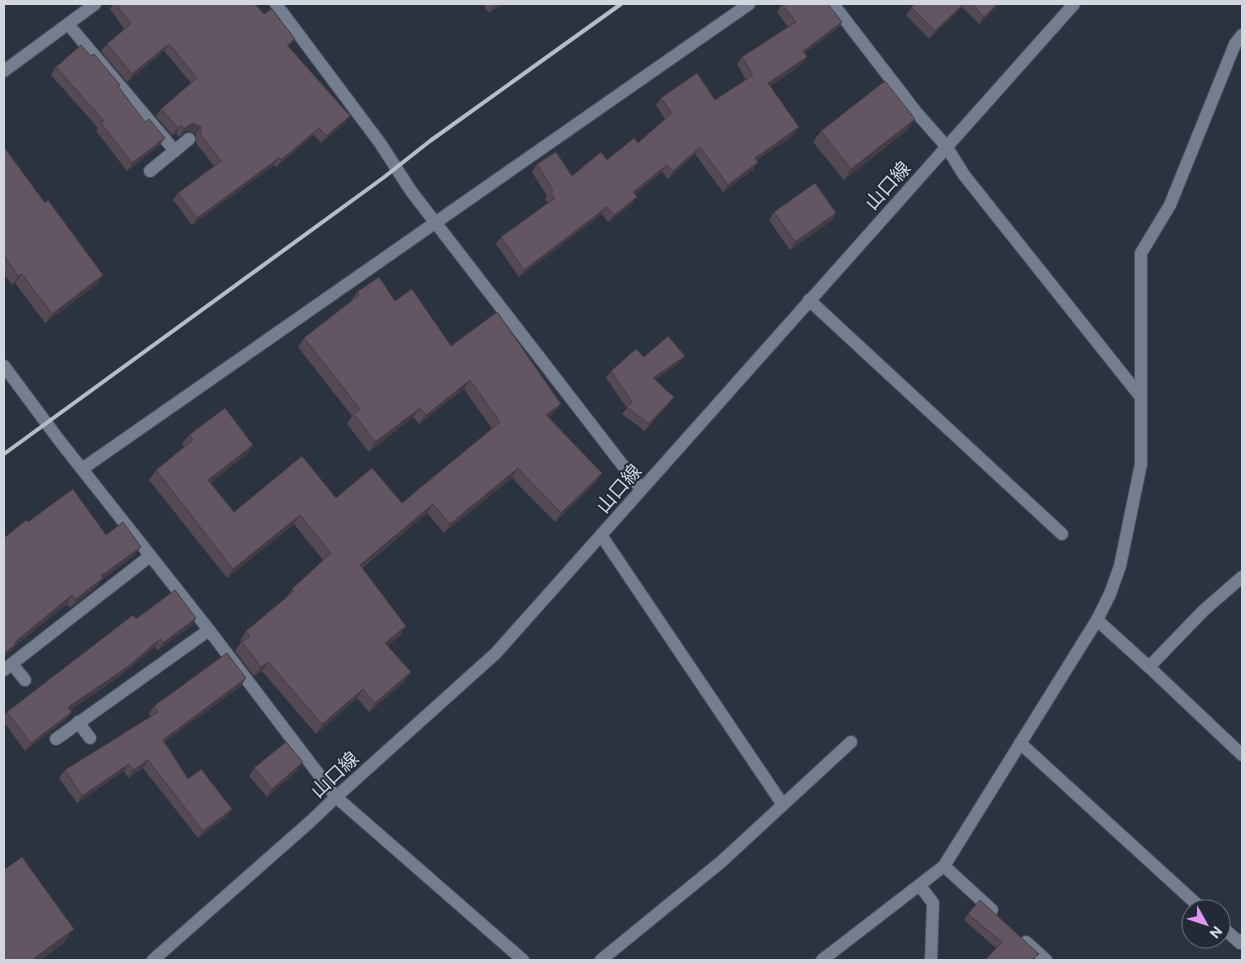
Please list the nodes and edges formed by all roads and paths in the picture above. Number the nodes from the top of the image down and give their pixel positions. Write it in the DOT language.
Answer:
graph roads {
  1 [pos="94,4"];
  2 [pos="276,4"];
  3 [pos="749,4"];
  4 [pos="833,4"];
  5 [pos="1074,4"];
  6 [pos="68,24"];
  7 [pos="1242,35"];
  8 [pos="4,71"];
  9 [pos="189,139"];
  10 [pos="946,146"];
  11 [pos="174,152"];
  12 [pos="150,171"];
  13 [pos="436,224"];
  14 [pos="810,300"];
  15 [pos="4,366"];
  16 [pos="1140,396"];
  17 [pos="82,469"];
  18 [pos="641,490"];
  19 [pos="1062,534"];
  20 [pos="601,535"];
  21 [pos="150,556"];
  22 [pos="1242,577"];
  23 [pos="1097,620"];
  24 [pos="210,630"];
  25 [pos="8,667"];
  26 [pos="1148,667"];
  27 [pos="25,680"];
  28 [pos="78,722"];
  29 [pos="90,738"];
  30 [pos="56,739"];
  31 [pos="851,742"];
  32 [pos="1020,743"];
  33 [pos="1242,755"];
  34 [pos="336,797"];
  35 [pos="783,805"];
  36 [pos="944,866"];
  37 [pos="920,886"];
  38 [pos="1191,899"];
  39 [pos="1002,920"];
  40 [pos="1017,933"];
  41 [pos="1231,934"];
  42 [pos="1241,943"];
  43 [pos="153,960"];
  44 [pos="523,960"];
  45 [pos="601,960"];
  46 [pos="822,960"];
  47 [pos="932,960"];
  48 [pos="1046,960"];
  1 -- 6 [label="street"];
  2 -- 13 [label="street"];
  3 -- 13 [label="street"];
  4 -- 10 [label="street"];
  5 -- 10 [label="street, 山口線"];
  6 -- 8 [label="street"];
  6 -- 11 [label="street"];
  7 -- 16 [label="street"];
  9 -- 11 [label="street"];
  10 -- 14 [label="street, 山口線"];
  10 -- 16 [label="street"];
  11 -- 12 [label="street"];
  13 -- 17 [label="street"];
  13 -- 18 [label="street"];
  14 -- 18 [label="street, 山口線"];
  14 -- 19 [label="street"];
  15 -- 17 [label="street"];
  16 -- 23 [label="street"];
  17 -- 21 [label="street"];
  18 -- 20 [label="street, 山口線"];
  20 -- 34 [label="street, 山口線"];
  20 -- 35 [label="street"];
  21 -- 24 [label="street"];
  21 -- 25 [label="street"];
  22 -- 26 [label="street"];
  23 -- 26 [label="street"];
  23 -- 32 [label="street"];
  24 -- 28 [label="street"];
  24 -- 34 [label="street"];
  25 -- 27 [label="street"];
  26 -- 33 [label="street"];
  28 -- 29 [label="street"];
  28 -- 30 [label="street"];
  31 -- 35 [label="street"];
  32 -- 36 [label="street"];
  32 -- 38 [label="street"];
  34 -- 43 [label="street, 山口線"];
  34 -- 44 [label="street"];
  35 -- 45 [label="street"];
  36 -- 37 [label="street"];
  36 -- 39 [label="street"];
  37 -- 46 [label="street"];
  37 -- 47 [label="street"];
  40 -- 48 [label="street"];
  41 -- 42 [label="street"];
}
